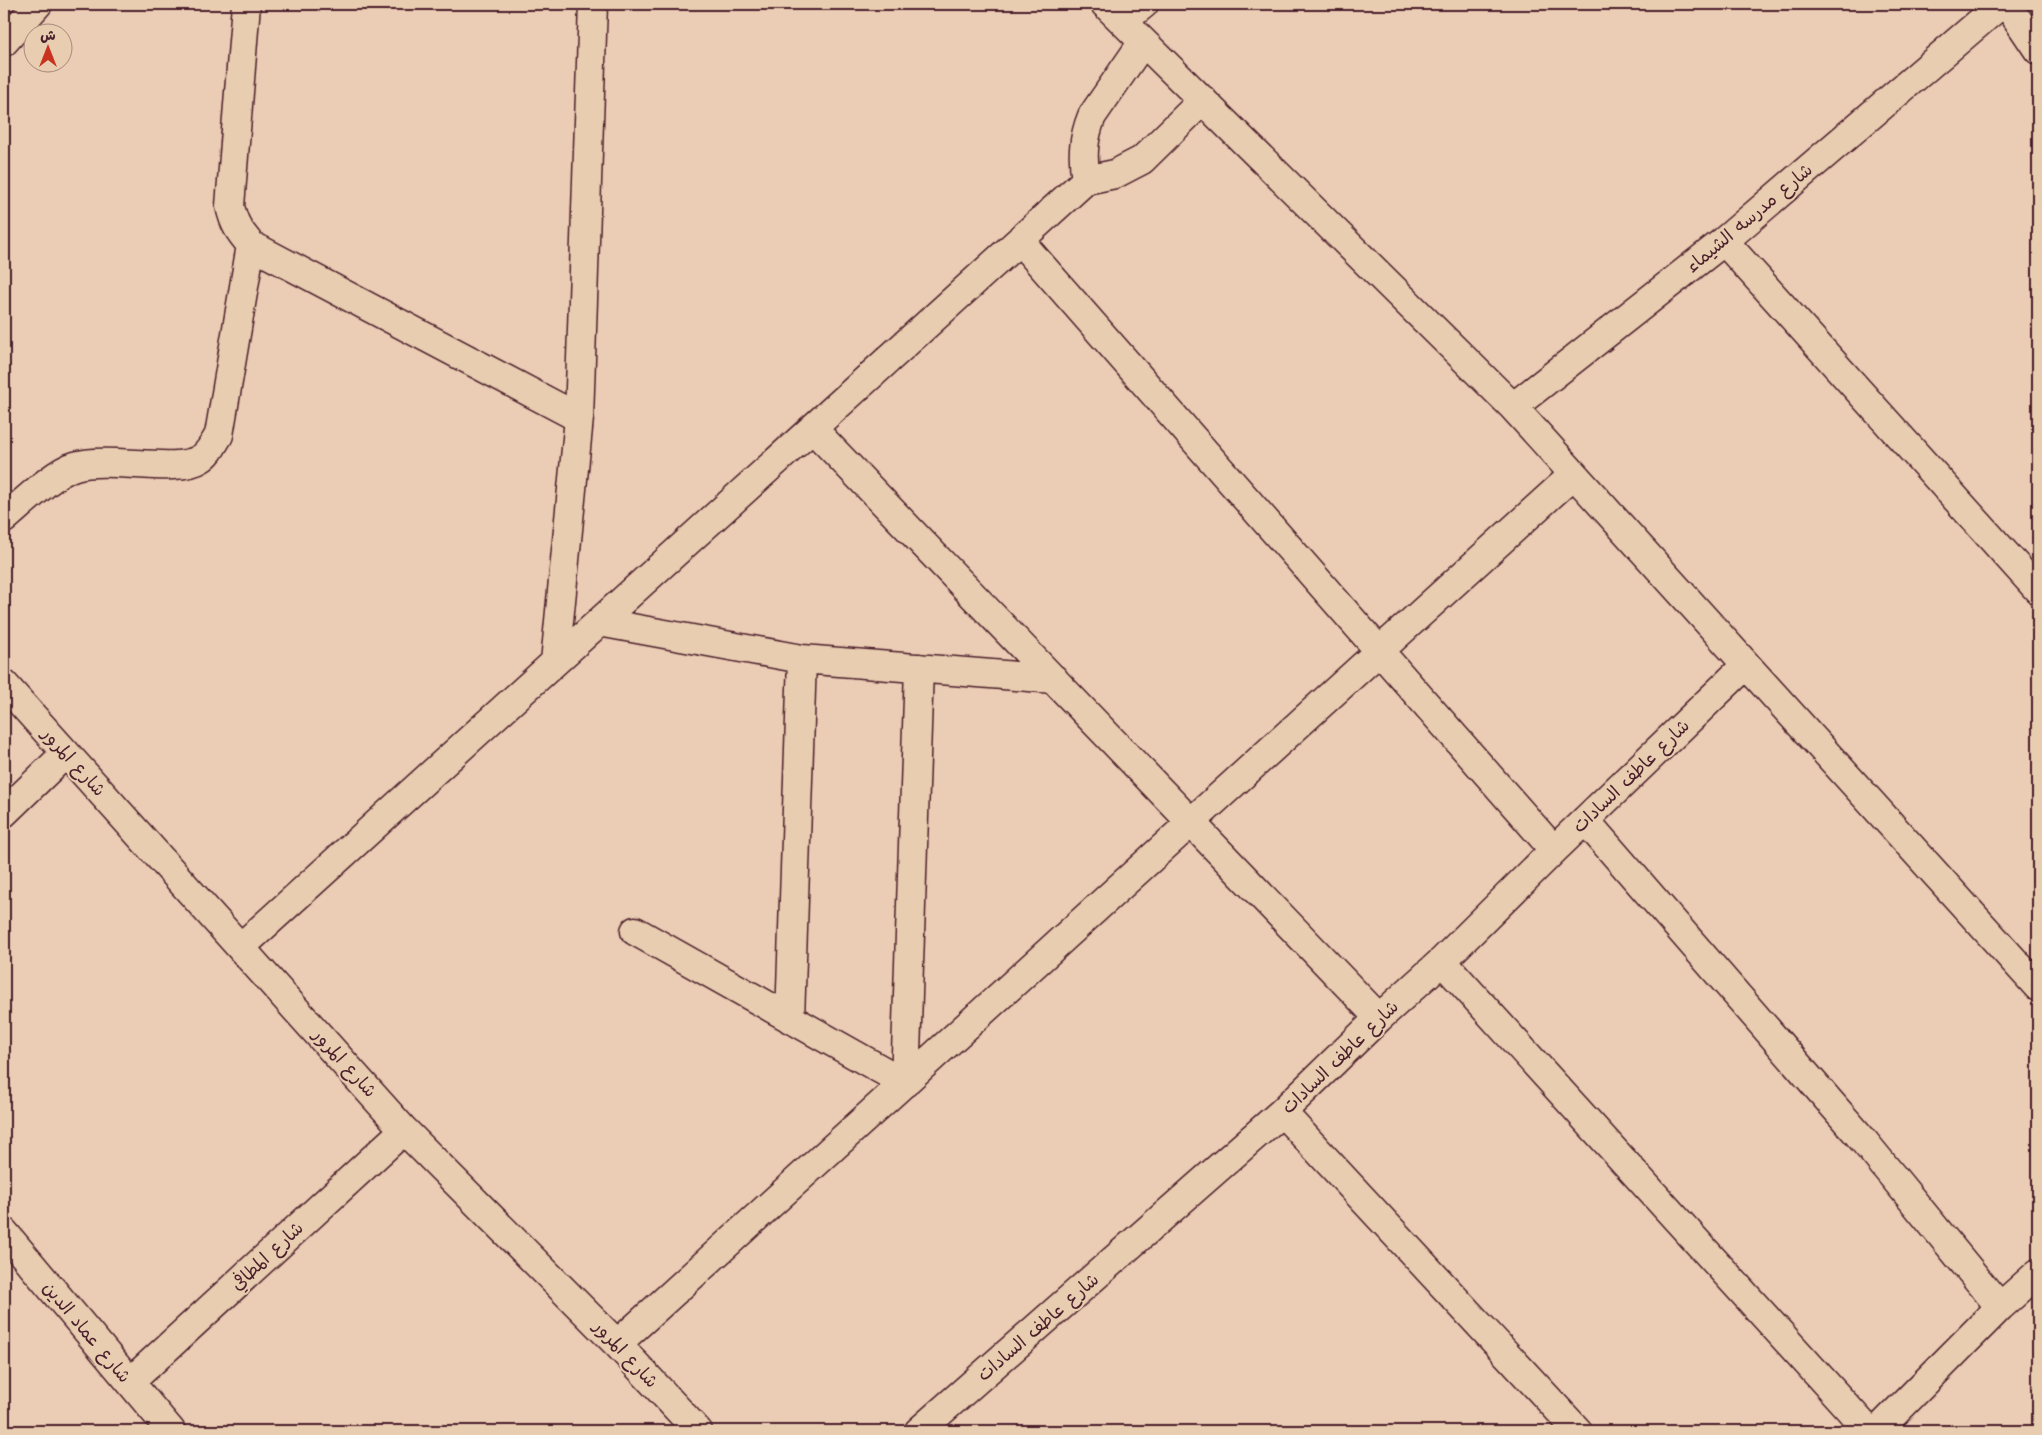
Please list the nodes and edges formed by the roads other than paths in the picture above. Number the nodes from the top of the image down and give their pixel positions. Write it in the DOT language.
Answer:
graph roads {
  1 [pos="38,4"];
  2 [pos="246,4"];
  3 [pos="593,4"];
  4 [pos="1144,4"];
  5 [pos="2001,4"];
  6 [pos="2007,4"];
  7 [pos="1114,13"];
  8 [pos="4,42"];
  9 [pos="1143,42"];
  10 [pos="2038,50"];
  11 [pos="1203,100"];
  12 [pos="1086,180"];
  13 [pos="1020,241"];
  14 [pos="1724,241"];
  15 [pos="252,245"];
  16 [pos="1513,407"];
  17 [pos="579,418"];
  18 [pos="813,429"];
  19 [pos="1573,475"];
  20 [pos="4,519"];
  21 [pos="2038,590"];
  22 [pos="599,622"];
  23 [pos="1380,651"];
  24 [pos="802,659"];
  25 [pos="555,662"];
  26 [pos="1745,666"];
  27 [pos="919,668"];
  28 [pos="1054,679"];
  29 [pos="4,684"];
  30 [pos="66,753"];
  31 [pos="4,814"];
  32 [pos="1585,820"];
  33 [pos="1191,822"];
  34 [pos="1554,850"];
  35 [pos="635,931"];
  36 [pos="242,947"];
  37 [pos="1442,961"];
  38 [pos="2038,988"];
  39 [pos="1379,1018"];
  40 [pos="790,1019"];
  41 [pos="905,1083"];
  42 [pos="1282,1112"];
  43 [pos="404,1130"];
  44 [pos="4,1232"];
  45 [pos="2038,1272"];
  46 [pos="2000,1307"];
  47 [pos="617,1344"];
  48 [pos="130,1382"];
  49 [pos="1881,1429"];
  50 [pos="170,1431"];
  51 [pos="698,1431"];
  52 [pos="918,1431"];
  53 [pos="1578,1431"];
  1 -- 8 [label="street"];
  2 -- 15 [label="street"];
  3 -- 17 [label="street"];
  4 -- 7 [label="street"];
  5 -- 14 [label="street, شارع مدرسه الشيماء"];
  6 -- 10 [label="street"];
  7 -- 9 [label="street"];
  9 -- 11 [label="street"];
  9 -- 12 [label="street"];
  11 -- 12 [label="street"];
  11 -- 16 [label="street"];
  12 -- 13 [label="street"];
  13 -- 18 [label="street"];
  13 -- 23 [label="street"];
  14 -- 16 [label="street, شارع مدرسه الشيماء"];
  14 -- 21 [label="street"];
  15 -- 17 [label="street"];
  15 -- 20 [label="street"];
  16 -- 19 [label="street"];
  17 -- 25 [label="street"];
  18 -- 22 [label="street"];
  18 -- 28 [label="street"];
  19 -- 23 [label="street"];
  19 -- 26 [label="street"];
  22 -- 24 [label="street"];
  22 -- 25 [label="street"];
  23 -- 33 [label="street"];
  23 -- 34 [label="street"];
  24 -- 27 [label="street"];
  24 -- 40 [label="street"];
  25 -- 36 [label="street"];
  26 -- 32 [label="street, شارع عاطف السادات"];
  26 -- 38 [label="street"];
  27 -- 28 [label="street"];
  27 -- 41 [label="street"];
  28 -- 33 [label="street"];
  29 -- 30 [label="street, شارع المرور"];
  30 -- 31 [label="street"];
  30 -- 36 [label="street, شارع المرور"];
  32 -- 34 [label="street, شارع عاطف السادات"];
  32 -- 46 [label="street"];
  33 -- 39 [label="street"];
  33 -- 41 [label="street"];
  34 -- 37 [label="street, شارع عاطف السادات"];
  35 -- 40 [label="street"];
  36 -- 43 [label="street, شارع المرور"];
  37 -- 39 [label="street, شارع عاطف السادات"];
  37 -- 49 [label="street"];
  39 -- 42 [label="street, شارع عاطف السادات"];
  40 -- 41 [label="street"];
  41 -- 47 [label="street"];
  42 -- 52 [label="street, شارع عاطف السادات"];
  42 -- 53 [label="street"];
  43 -- 47 [label="street, شارع المرور"];
  43 -- 48 [label="street, شارع المطافي"];
  44 -- 48 [label="street, شارع عماد الدين"];
  45 -- 46 [label="street"];
  46 -- 49 [label="street"];
  47 -- 51 [label="street, شارع المرور"];
  48 -- 50 [label="street, شارع عماد الدين"];
}
